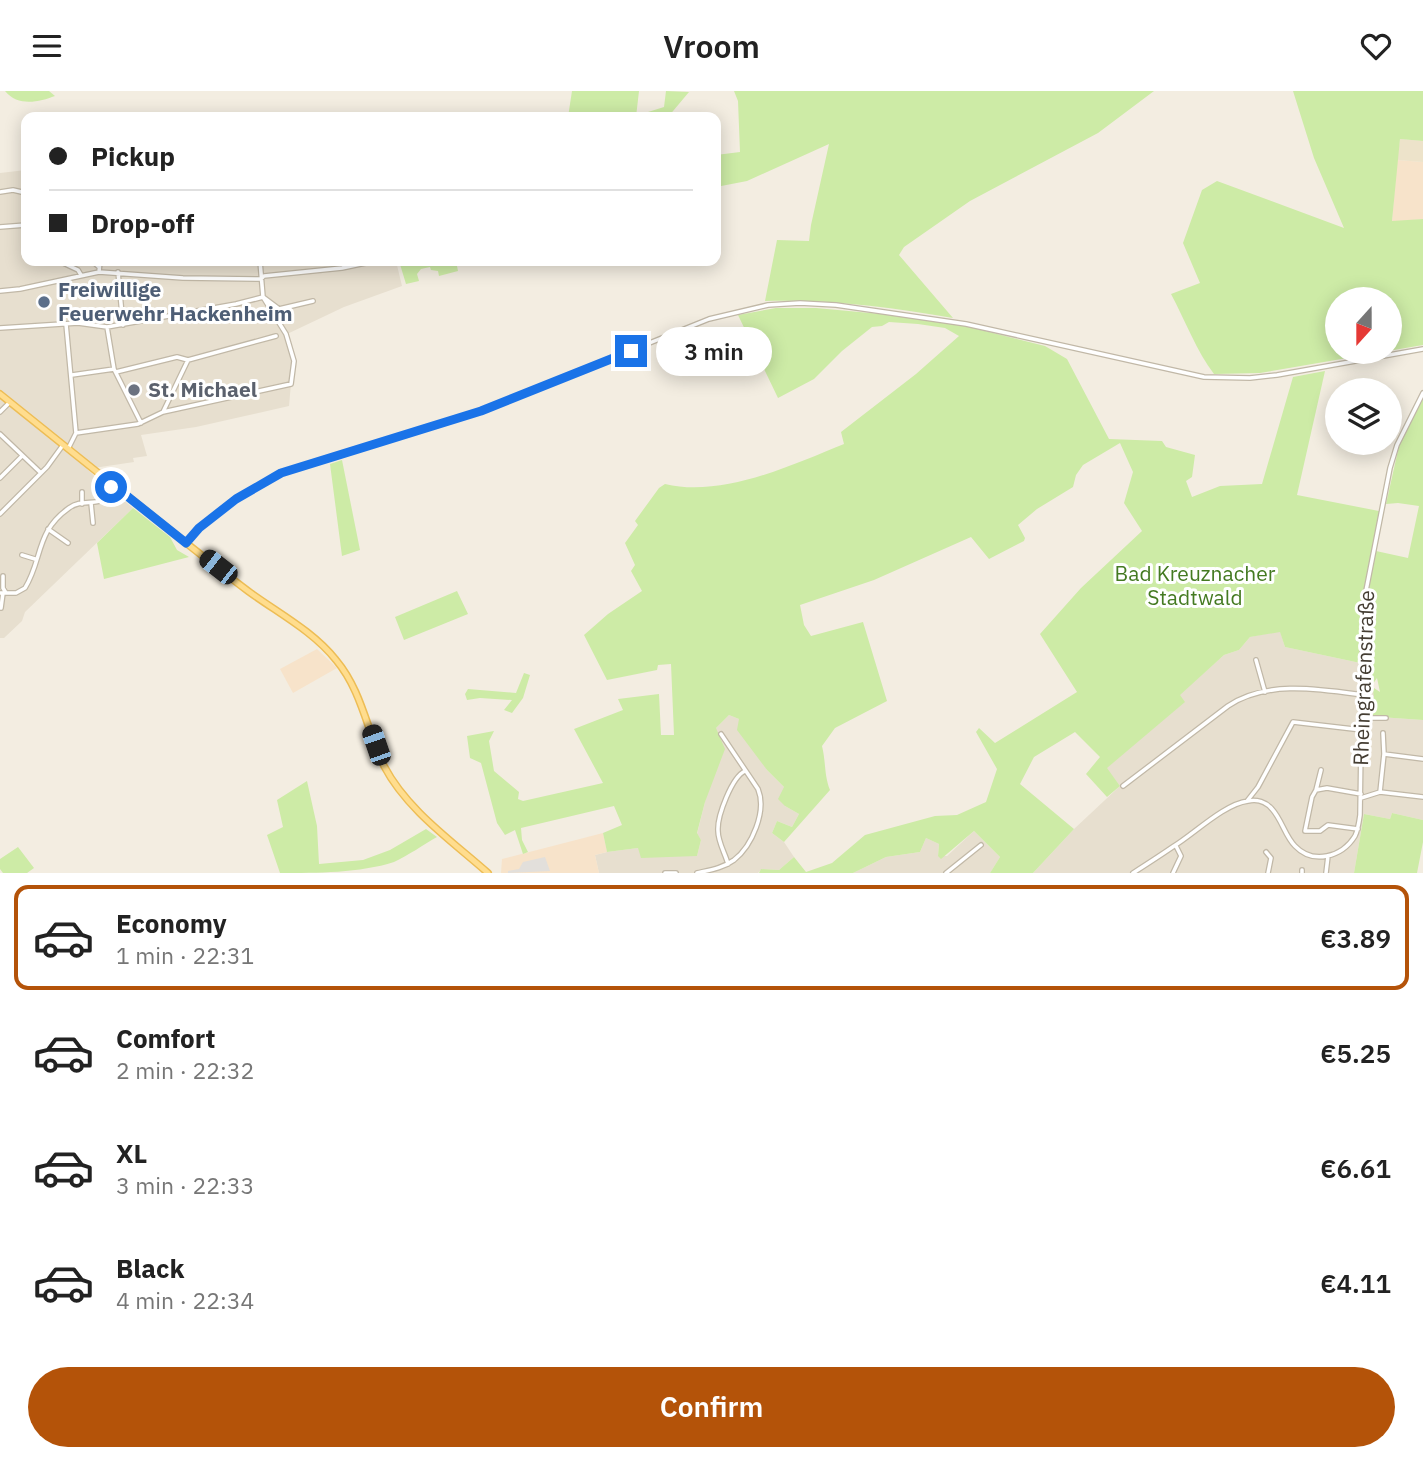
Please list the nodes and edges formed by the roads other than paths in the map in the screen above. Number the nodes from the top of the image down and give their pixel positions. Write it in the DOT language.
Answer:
graph roads {
  1 [pos="0,192"];
  2 [pos="21,192"];
  3 [pos="21,225"];
  4 [pos="0,227"];
  5 [pos="70,266"];
  6 [pos="96,266"];
  7 [pos="99,266"];
  8 [pos="260,266"];
  9 [pos="351,266"];
  10 [pos="99,270"];
  11 [pos="118,272"];
  12 [pos="82,275"];
  13 [pos="261,279"];
  14 [pos="0,291"];
  15 [pos="263,297"];
  16 [pos="313,301"];
  17 [pos="66,324"];
  18 [pos="122,325"];
  19 [pos="107,327"];
  20 [pos="0,328"];
  21 [pos="275,336"];
  22 [pos="1423,349"];
  23 [pos="188,360"];
  24 [pos="115,371"];
  25 [pos="72,375"];
  26 [pos="1423,393"];
  27 [pos="0,394"];
  28 [pos="9,403"];
  29 [pos="0,412"];
  30 [pos="163,412"];
  31 [pos="141,423"];
  32 [pos="76,433"];
  33 [pos="0,434"];
  34 [pos="65,447"];
  35 [pos="22,456"];
  36 [pos="41,473"];
  37 [pos="0,478"];
  38 [pos="112,484"];
  39 [pos="82,492"];
  40 [pos="122,492"];
  41 [pos="113,493"];
  42 [pos="91,503"];
  43 [pos="82,504"];
  44 [pos="0,514"];
  45 [pos="93,523"];
  46 [pos="48,529"];
  47 [pos="68,543"];
  48 [pos="186,543"];
  49 [pos="22,555"];
  50 [pos="35,559"];
  51 [pos="3,576"];
  52 [pos="3,593"];
  53 [pos="1,608"];
  54 [pos="1256,660"];
  55 [pos="1265,692"];
  56 [pos="1363,695"];
  57 [pos="1362,718"];
  58 [pos="1387,718"];
  59 [pos="1362,730"];
  60 [pos="1383,733"];
  61 [pos="721,734"];
  62 [pos="1384,754"];
  63 [pos="1423,759"];
  64 [pos="1321,770"];
  65 [pos="745,771"];
  66 [pos="1123,786"];
  67 [pos="1316,790"];
  68 [pos="1380,792"];
  69 [pos="1361,796"];
  70 [pos="1423,797"];
  71 [pos="1247,801"];
  72 [pos="1358,829"];
  73 [pos="981,845"];
  74 [pos="1176,846"];
  75 [pos="1266,852"];
  76 [pos="1328,856"];
  77 [pos="727,864"];
  78 [pos="488,873"];
  79 [pos="665,873"];
  80 [pos="676,873"];
  81 [pos="697,873"];
  82 [pos="946,873"];
  83 [pos="1133,873"];
  84 [pos="1173,873"];
  85 [pos="1268,873"];
  86 [pos="1326,873"];
  1 -- 2 [label="street"];
  3 -- 4 [label="street"];
  5 -- 12 [label="street"];
  6 -- 10 [label="street"];
  7 -- 10 [label="street"];
  8 -- 13 [label="street"];
  9 -- 13 [label="street"];
  10 -- 11 [label="street"];
  10 -- 12 [label="street"];
  11 -- 13 [label="street"];
  11 -- 18 [label="street"];
  12 -- 14 [label="street"];
  13 -- 15 [label="street"];
  15 -- 16 [label="street"];
  15 -- 18 [label="street"];
  15 -- 30 [label="street"];
  17 -- 19 [label="street"];
  17 -- 20 [label="street"];
  17 -- 25 [label="street"];
  18 -- 19 [label="street"];
  19 -- 24 [label="street"];
  21 -- 23 [label="street"];
  22 -- 48 [label="street"];
  23 -- 24 [label="street"];
  23 -- 30 [label="street"];
  24 -- 25 [label="street"];
  24 -- 31 [label="street"];
  25 -- 32 [label="street"];
  26 -- 56 [label="street, Rheingrafenstraße"];
  27 -- 28 [label="main road"];
  28 -- 29 [label="street"];
  28 -- 34 [label="main road"];
  30 -- 31 [label="street"];
  31 -- 32 [label="street"];
  32 -- 34 [label="street"];
  33 -- 35 [label="street"];
  34 -- 36 [label="street"];
  34 -- 38 [label="main road"];
  35 -- 36 [label="street"];
  35 -- 37 [label="street"];
  36 -- 44 [label="street"];
  38 -- 40 [label="main road"];
  38 -- 41 [label="main road"];
  39 -- 43 [label="street"];
  40 -- 41 [label="main road"];
  40 -- 48 [label="main road"];
  41 -- 42 [label="street"];
  42 -- 43 [label="street"];
  42 -- 45 [label="street"];
  43 -- 46 [label="street"];
  46 -- 47 [label="street"];
  46 -- 50 [label="street"];
  48 -- 78 [label="main road"];
  49 -- 50 [label="street"];
  50 -- 52 [label="street"];
  51 -- 52 [label="street"];
  52 -- 53 [label="street"];
  54 -- 55 [label="street"];
  55 -- 56 [label="street"];
  55 -- 66 [label="street"];
  56 -- 57 [label="street, Rheingrafenstraße"];
  57 -- 58 [label="street"];
  57 -- 59 [label="street, Rheingrafenstraße"];
  59 -- 69 [label="street, Rheingrafenstraße"];
  59 -- 71 [label="street"];
  60 -- 62 [label="street"];
  61 -- 65 [label="street"];
  62 -- 63 [label="street"];
  62 -- 68 [label="street"];
  64 -- 67 [label="street"];
  65 -- 77 [label="street"];
  65 -- 77 [label="street"];
  67 -- 69 [label="street"];
  67 -- 72 [label="street"];
  68 -- 69 [label="street"];
  68 -- 70 [label="street"];
  69 -- 72 [label="street, Rheingrafenstraße"];
  71 -- 74 [label="street"];
  71 -- 76 [label="street"];
  72 -- 76 [label="street"];
  73 -- 82 [label="street"];
  74 -- 83 [label="street"];
  74 -- 84 [label="street"];
  75 -- 85 [label="street"];
  76 -- 86 [label="street"];
  77 -- 81 [label="street"];
  79 -- 80 [label="street"];
}
